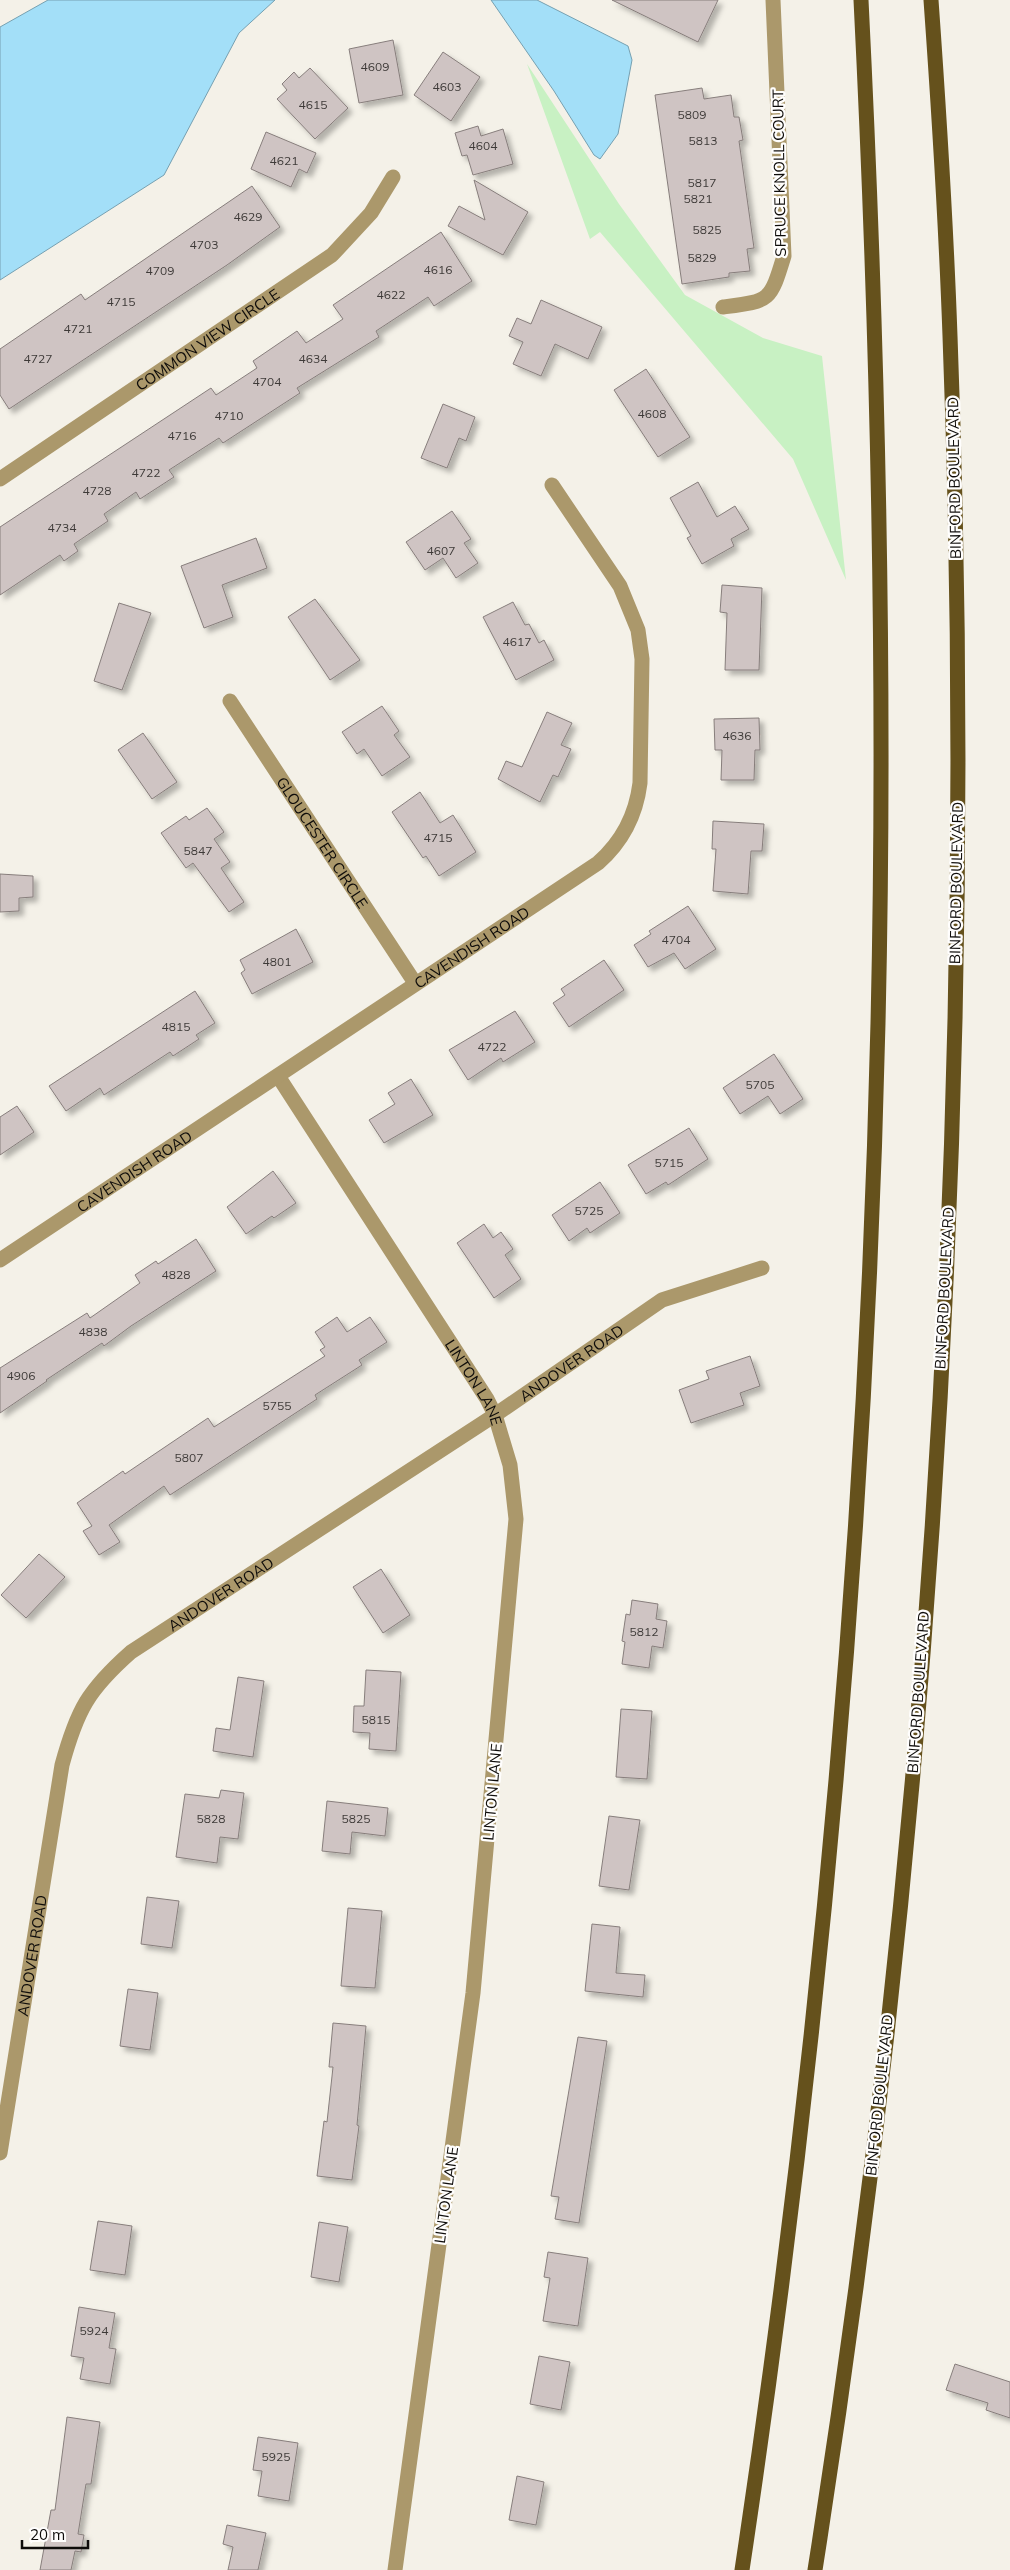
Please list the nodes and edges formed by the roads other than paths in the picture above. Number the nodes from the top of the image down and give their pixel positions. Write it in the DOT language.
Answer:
graph roads {
  1 [pos="773,0"];
  2 [pos="861,0"];
  3 [pos="931,0"];
  4 [pos="393,177"];
  5 [pos="723,307"];
  6 [pos="0,479"];
  7 [pos="552,485"];
  8 [pos="230,701"];
  9 [pos="415,983"];
  10 [pos="278,1076"];
  11 [pos="0,1260"];
  12 [pos="762,1268"];
  13 [pos="495,1415"];
  14 [pos="0,2153"];
  15 [pos="395,2570"];
  16 [pos="742,2570"];
  17 [pos="815,2570"];
  1 -- 5 [label="street, SPRUCE KNOLL COURT"];
  2 -- 16 [label="main road"];
  3 -- 17 [label="main road, BINFORD BOULEVARD"];
  4 -- 6 [label="street, COMMON VIEW CIRCLE"];
  7 -- 9 [label="street, CAVENDISH ROAD"];
  8 -- 9 [label="street, GLOUCESTER CIRCLE"];
  9 -- 10 [label="street, CAVENDISH ROAD"];
  10 -- 11 [label="street, CAVENDISH ROAD"];
  10 -- 13 [label="street, LINTON LANE"];
  12 -- 13 [label="street, ANDOVER ROAD"];
  13 -- 14 [label="street, ANDOVER ROAD"];
  13 -- 15 [label="street, LINTON LANE"];
}
